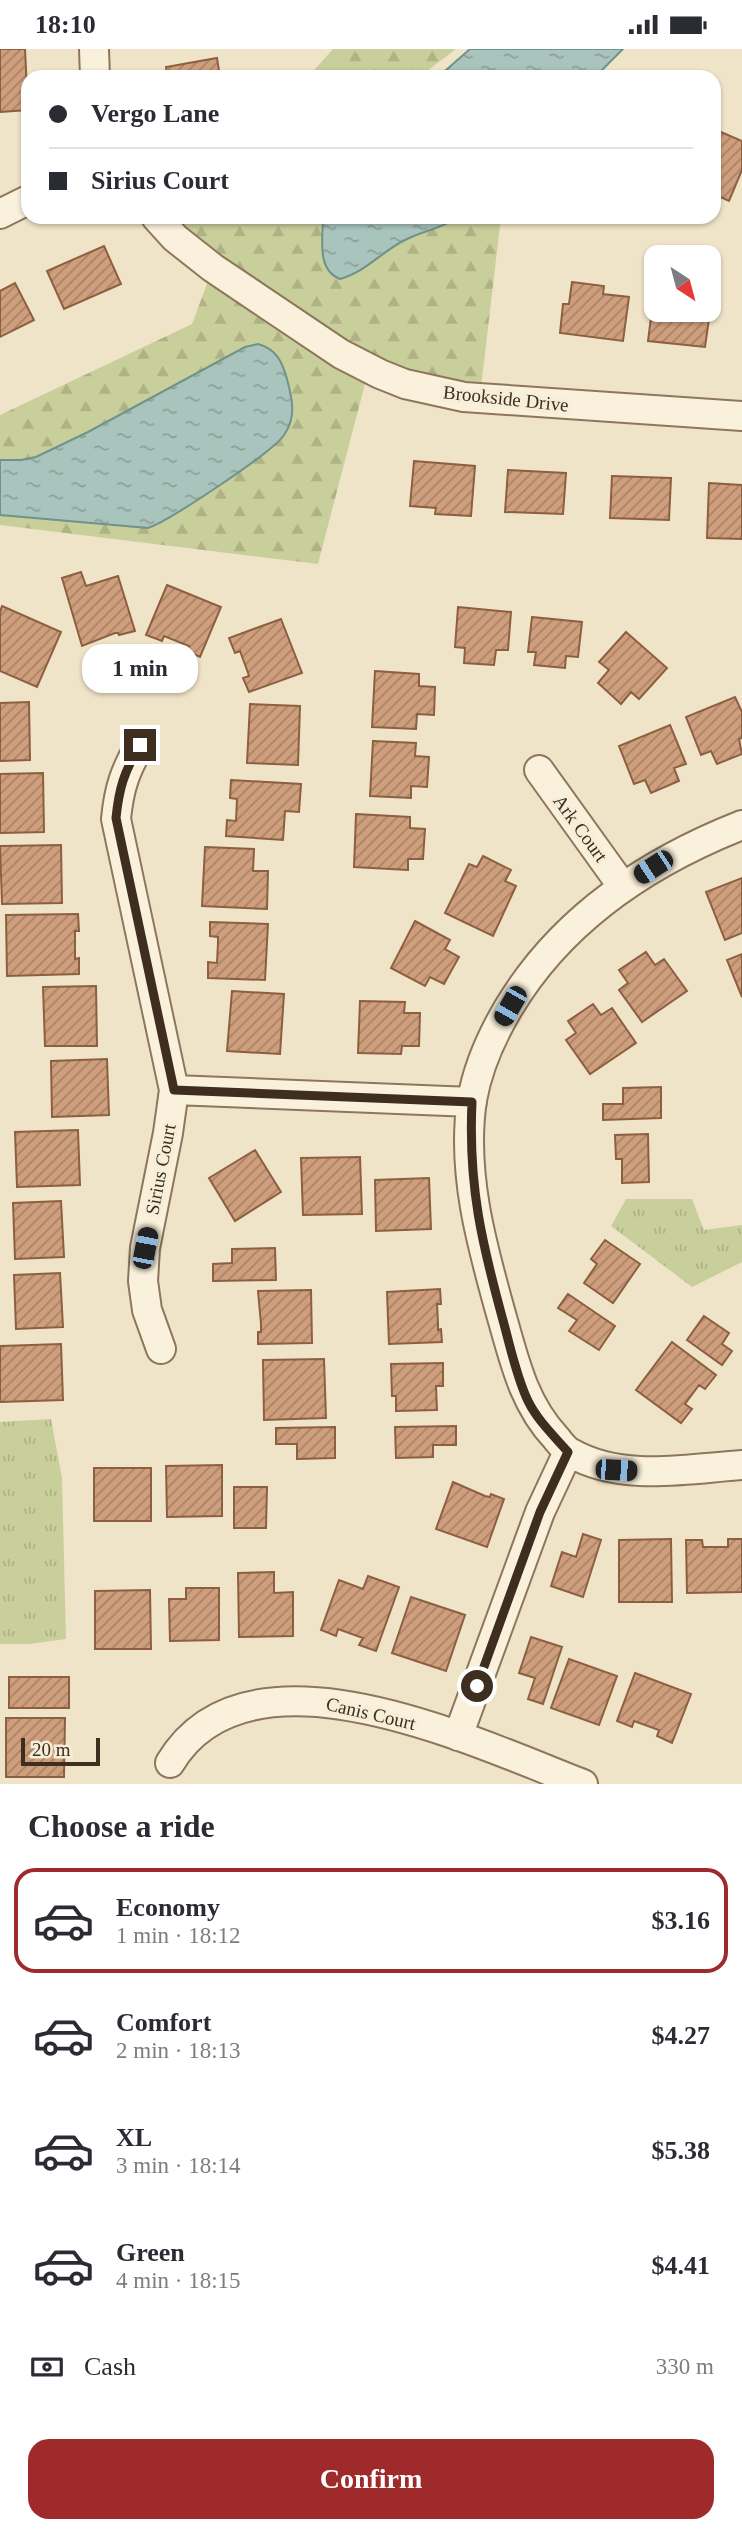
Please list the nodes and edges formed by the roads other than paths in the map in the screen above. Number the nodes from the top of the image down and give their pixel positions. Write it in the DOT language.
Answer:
graph roads {
  1 [pos="94,49"];
  2 [pos="95,70"];
  3 [pos="21,204"];
  4 [pos="0,214"];
  5 [pos="163,224"];
  6 [pos="742,416"];
  7 [pos="140,745"];
  8 [pos="539,770"];
  9 [pos="742,825"];
  10 [pos="623,887"];
  11 [pos="174,1090"];
  12 [pos="472,1102"];
  13 [pos="161,1349"];
  14 [pos="568,1452"];
  15 [pos="742,1465"];
  16 [pos="458,1736"];
  17 [pos="170,1763"];
  18 [pos="583,1784"];
  1 -- 2 [label="street"];
  3 -- 4 [label="street"];
  5 -- 6 [label="street, Brookside Drive"];
  7 -- 11 [label="street, Sirius Court"];
  8 -- 10 [label="street, Ark Court"];
  9 -- 10 [label="street"];
  10 -- 12 [label="street"];
  11 -- 12 [label="street"];
  11 -- 13 [label="street, Sirius Court"];
  12 -- 14 [label="street"];
  14 -- 15 [label="street"];
  14 -- 16 [label="street"];
  16 -- 17 [label="street, Canis Court"];
  16 -- 18 [label="street, Canis Court"];
}
